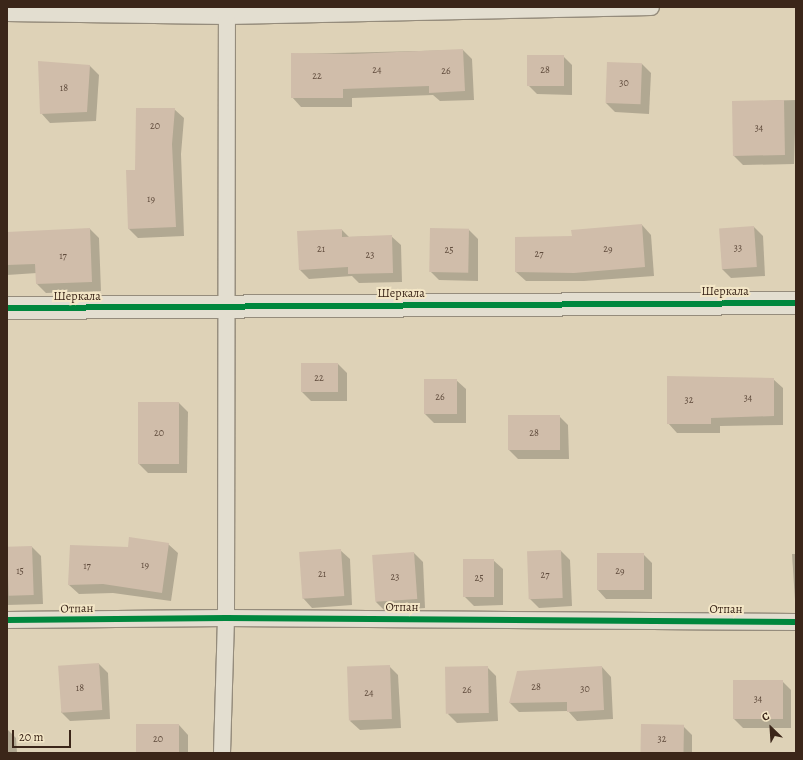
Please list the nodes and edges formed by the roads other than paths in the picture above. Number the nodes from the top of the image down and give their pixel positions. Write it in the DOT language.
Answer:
graph roads {
  1 [pos="651,7"];
  2 [pos="227,11"];
  3 [pos="7,13"];
  4 [pos="796,303"];
  5 [pos="226,306"];
  6 [pos="7,308"];
  7 [pos="226,618"];
  8 [pos="7,620"];
  9 [pos="796,622"];
  10 [pos="222,753"];
  1 -- 2 [label="street"];
  2 -- 3 [label="street"];
  2 -- 5 [label="street"];
  4 -- 5 [label="street, Шеркала"];
  5 -- 6 [label="street, Шеркала"];
  5 -- 7 [label="street"];
  7 -- 8 [label="street, Отпан"];
  7 -- 9 [label="street, Отпан"];
  7 -- 10 [label="street"];
}
